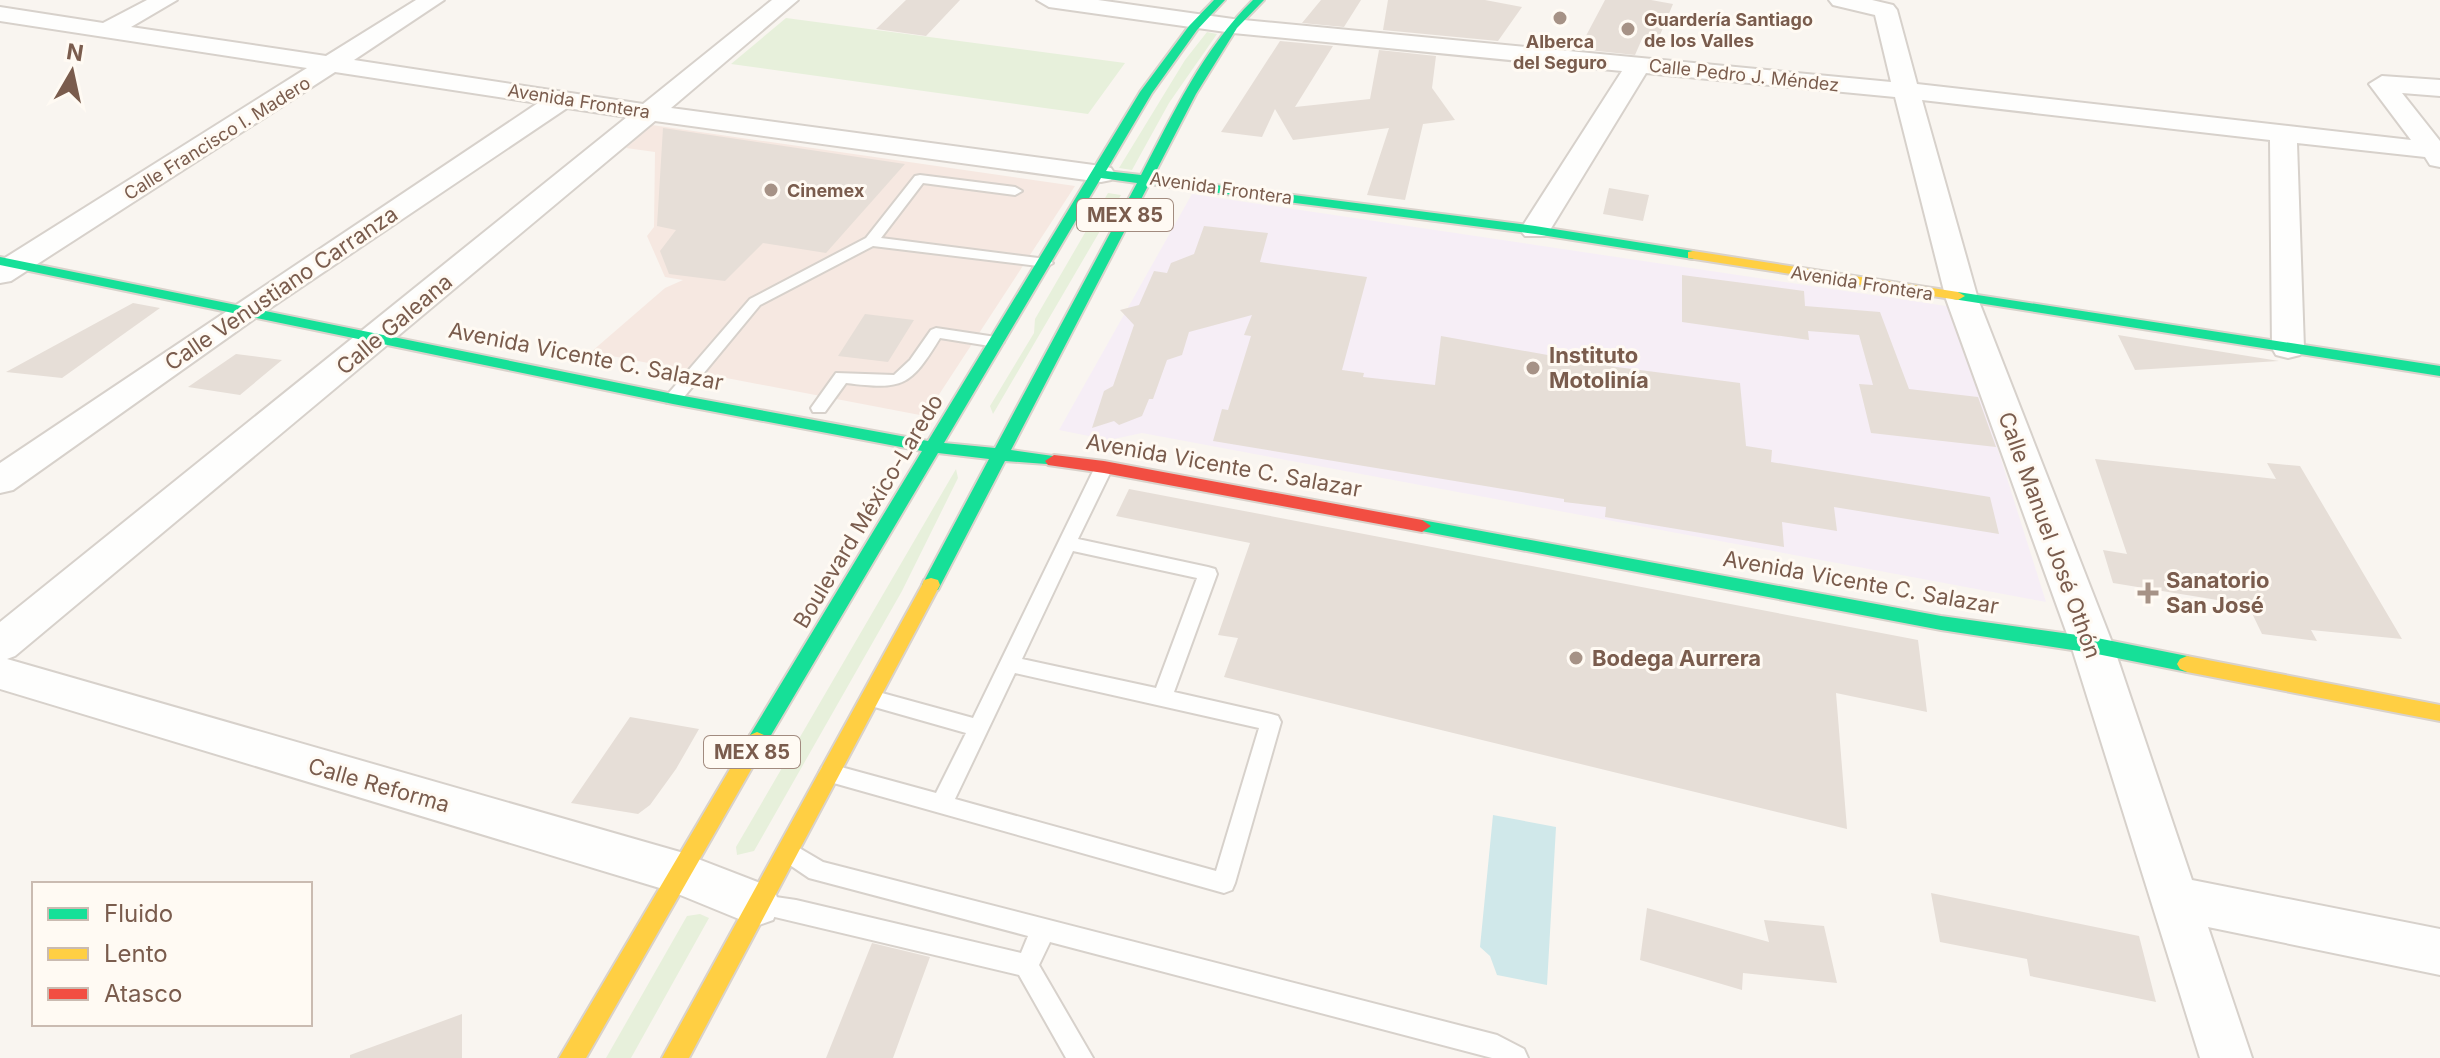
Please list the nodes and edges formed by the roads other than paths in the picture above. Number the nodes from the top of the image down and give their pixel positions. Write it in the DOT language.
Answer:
graph roads {
  1 [pos="165,0"];
  2 [pos="432,0"];
  3 [pos="786,0"];
  4 [pos="1049,0"];
  5 [pos="1220,0"];
  6 [pos="1259,0"];
  7 [pos="1841,0"];
  8 [pos="1086,2"];
  9 [pos="0,14"];
  10 [pos="1199,20"];
  11 [pos="1233,26"];
  12 [pos="107,30"];
  13 [pos="335,63"];
  14 [pos="1639,64"];
  15 [pos="2440,88"];
  16 [pos="1909,91"];
  17 [pos="564,98"];
  18 [pos="652,113"];
  19 [pos="2283,135"];
  20 [pos="2438,153"];
  21 [pos="1101,174"];
  22 [pos="1145,177"];
  23 [pos="1015,191"];
  24 [pos="1535,230"];
  25 [pos="871,241"];
  26 [pos="10,259"];
  27 [pos="1046,263"];
  28 [pos="1962,299"];
  29 [pos="254,304"];
  30 [pos="386,331"];
  31 [pos="996,342"];
  32 [pos="2288,348"];
  33 [pos="2440,371"];
  34 [pos="686,384"];
  35 [pos="673,399"];
  36 [pos="819,408"];
  37 [pos="945,431"];
  38 [pos="933,447"];
  39 [pos="1003,447"];
  40 [pos="1104,467"];
  41 [pos="0,481"];
  42 [pos="1067,543"];
  43 [pos="0,645"];
  44 [pos="2092,645"];
  45 [pos="1010,664"];
  46 [pos="0,673"];
  47 [pos="871,698"];
  48 [pos="1162,698"];
  49 [pos="2440,713"];
  50 [pos="980,730"];
  51 [pos="830,773"];
  52 [pos="942,804"];
  53 [pos="785,850"];
  54 [pos="680,873"];
  55 [pos="2173,898"];
  56 [pos="756,904"];
  57 [pos="1044,928"];
  58 [pos="2440,952"];
  59 [pos="1027,966"];
  60 [pos="572,1058"];
  61 [pos="675,1058"];
  62 [pos="1080,1058"];
  63 [pos="1515,1058"];
  64 [pos="2226,1058"];
  1 -- 12 [label="street"];
  2 -- 13 [label="street, Calle Francisco I. Madero"];
  3 -- 18 [label="street, Calle Galeana"];
  4 -- 8 [label="street, Calle Pedro J. Méndez"];
  5 -- 10 [label="main road, Boulevard México-Laredo / MEX 85"];
  6 -- 11 [label="main road, MEX 85"];
  7 -- 16 [label="street, Calle Manuel José Othón"];
  8 -- 10 [label="street, Calle Pedro J. Méndez"];
  9 -- 12 [label="street, Avenida Frontera"];
  10 -- 11 [label="street, Calle Pedro J. Méndez"];
  10 -- 21 [label="main road, Boulevard México-Laredo / MEX 85"];
  11 -- 14 [label="street, Calle Pedro J. Méndez"];
  11 -- 22 [label="main road, MEX 85"];
  12 -- 13 [label="street, Avenida Frontera"];
  13 -- 17 [label="street, Avenida Frontera"];
  13 -- 26 [label="street, Calle Francisco I. Madero"];
  14 -- 16 [label="street, Calle Pedro J. Méndez"];
  14 -- 24 [label="street"];
  15 -- 20 [label="street"];
  16 -- 19 [label="street, Calle Pedro J. Méndez"];
  16 -- 28 [label="street, Calle Manuel José Othón"];
  17 -- 18 [label="street, Avenida Frontera"];
  17 -- 29 [label="street, Calle Venustiano Carranza"];
  18 -- 21 [label="street, Avenida Frontera"];
  18 -- 30 [label="street, Calle Galeana"];
  19 -- 20 [label="street, Calle Pedro J. Méndez"];
  19 -- 32 [label="street"];
  21 -- 22 [label="main road, Avenida Frontera"];
  21 -- 27 [label="main road, Boulevard México-Laredo / MEX 85"];
  22 -- 24 [label="main road, Avenida Frontera"];
  22 -- 39 [label="main road, MEX 85"];
  23 -- 25 [label="lane"];
  24 -- 28 [label="main road, Avenida Frontera"];
  25 -- 27 [label="lane"];
  25 -- 34 [label="lane"];
  26 -- 29 [label="main road, Avenida Vicente C. Salazar"];
  26 -- 29 [label="main road, Avenida Vicente C. Salazar"];
  27 -- 31 [label="main road, Boulevard México-Laredo / MEX 85"];
  28 -- 32 [label="main road, Avenida Frontera"];
  28 -- 44 [label="street, Calle Manuel José Othón"];
  29 -- 30 [label="main road, Avenida Vicente C. Salazar"];
  29 -- 30 [label="main road, Avenida Vicente C. Salazar"];
  29 -- 41 [label="street, Calle Venustiano Carranza"];
  30 -- 34 [label="main road, Avenida Vicente C. Salazar"];
  30 -- 35 [label="main road, Avenida Vicente C. Salazar"];
  30 -- 43 [label="street, Calle Galeana"];
  31 -- 36 [label="lane"];
  31 -- 37 [label="main road, Boulevard México-Laredo / MEX 85"];
  32 -- 33 [label="main road, Avenida Frontera"];
  34 -- 35 [label="lane"];
  34 -- 36 [label="main road, Avenida Vicente C. Salazar"];
  35 -- 38 [label="main road, Avenida Vicente C. Salazar"];
  36 -- 37 [label="main road, Avenida Vicente C. Salazar"];
  37 -- 38 [label="main road, Boulevard México-Laredo"];
  37 -- 39 [label="main road, Avenida Vicente C. Salazar"];
  38 -- 39 [label="main road, Avenida Vicente C. Salazar"];
  38 -- 54 [label="main road, Boulevard México-Laredo / MEX 85"];
  39 -- 40 [label="main road, Avenida Vicente C. Salazar"];
  39 -- 47 [label="main road, MEX 85"];
  40 -- 42 [label="lane"];
  40 -- 44 [label="main road, Avenida Vicente C. Salazar"];
  42 -- 45 [label="lane"];
  42 -- 48 [label="lane"];
  44 -- 49 [label="main road, Avenida Vicente C. Salazar"];
  44 -- 55 [label="street, Calle Manuel José Othón"];
  45 -- 48 [label="lane"];
  45 -- 50 [label="lane"];
  46 -- 54 [label="street, Calle Reforma"];
  47 -- 50 [label="lane"];
  47 -- 51 [label="main road, MEX 85"];
  48 -- 52 [label="lane"];
  50 -- 52 [label="lane"];
  51 -- 52 [label="lane"];
  51 -- 53 [label="main road, MEX 85"];
  53 -- 56 [label="main road, MEX 85"];
  53 -- 57 [label="lane"];
  54 -- 56 [label="street, Calle Reforma"];
  54 -- 60 [label="main road, Boulevard México-Laredo / MEX 85"];
  55 -- 58 [label="street"];
  55 -- 64 [label="street, Calle Manuel José Othón"];
  56 -- 59 [label="lane"];
  56 -- 61 [label="main road, MEX 85"];
  57 -- 59 [label="lane"];
  57 -- 63 [label="lane"];
  59 -- 62 [label="lane"];
}
